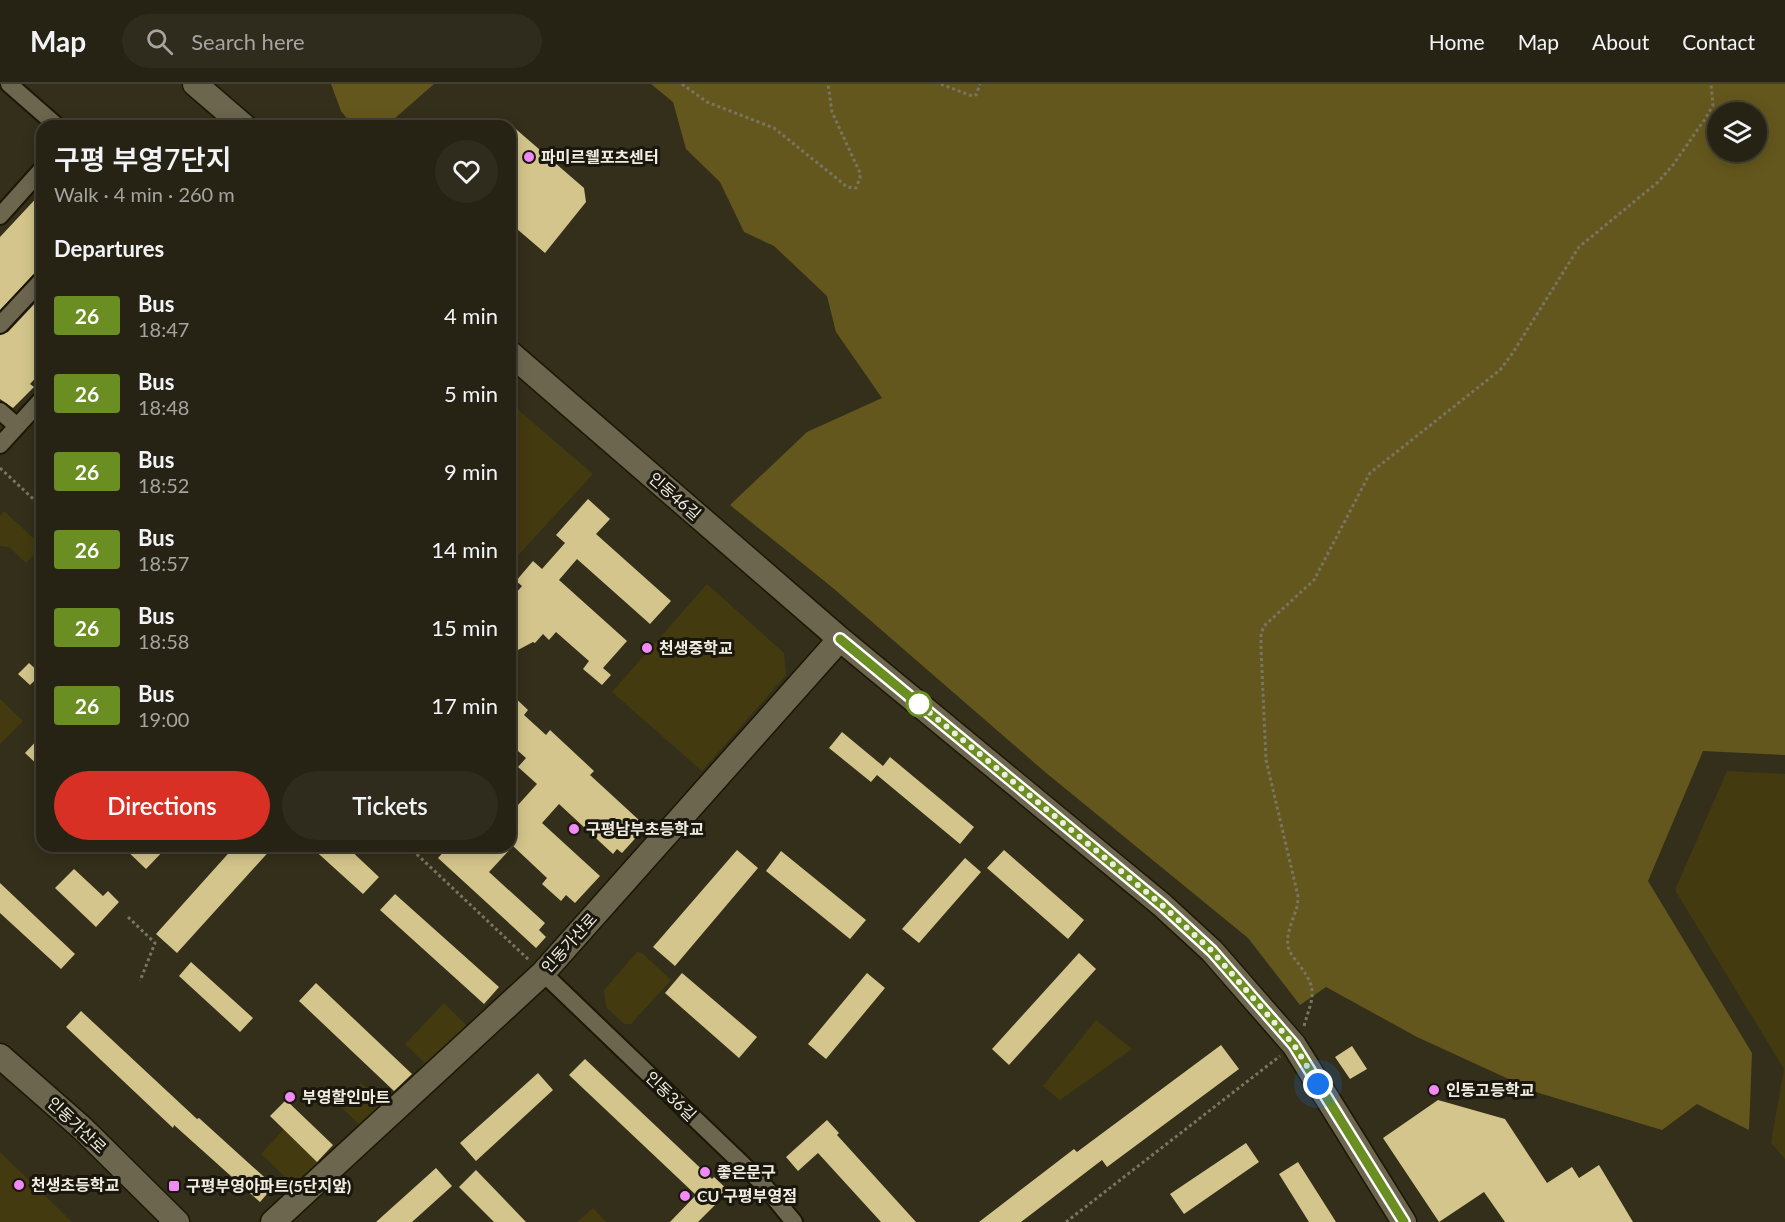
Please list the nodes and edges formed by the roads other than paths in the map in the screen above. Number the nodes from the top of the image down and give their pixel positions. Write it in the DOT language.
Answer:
graph roads {
  1 [pos="10,84"];
  2 [pos="195,84"];
  3 [pos="0,95"];
  4 [pos="50,120"];
  5 [pos="237,120"];
  6 [pos="36,176"];
  7 [pos="0,216"];
  8 [pos="36,286"];
  9 [pos="0,325"];
  10 [pos="516,358"];
  11 [pos="36,405"];
  12 [pos="0,411"];
  13 [pos="17,426"];
  14 [pos="0,445"];
  15 [pos="840,639"];
  16 [pos="543,973"];
  17 [pos="0,1056"];
  18 [pos="177,1222"];
  19 [pos="273,1222"];
  20 [pos="794,1222"];
  21 [pos="1404,1222"];
  1 -- 3 [label="street"];
  1 -- 4 [label="street"];
  2 -- 5 [label="street"];
  6 -- 7 [label="street"];
  8 -- 9 [label="street"];
  10 -- 15 [label="street, 인동46길"];
  11 -- 13 [label="street"];
  12 -- 13 [label="street"];
  13 -- 14 [label="street"];
  15 -- 16 [label="street, 인동가산로"];
  15 -- 21 [label="street"];
  16 -- 19 [label="street, 인동가산로"];
  16 -- 20 [label="street, 인동36길"];
  17 -- 18 [label="street, 인동가산로"];
}
